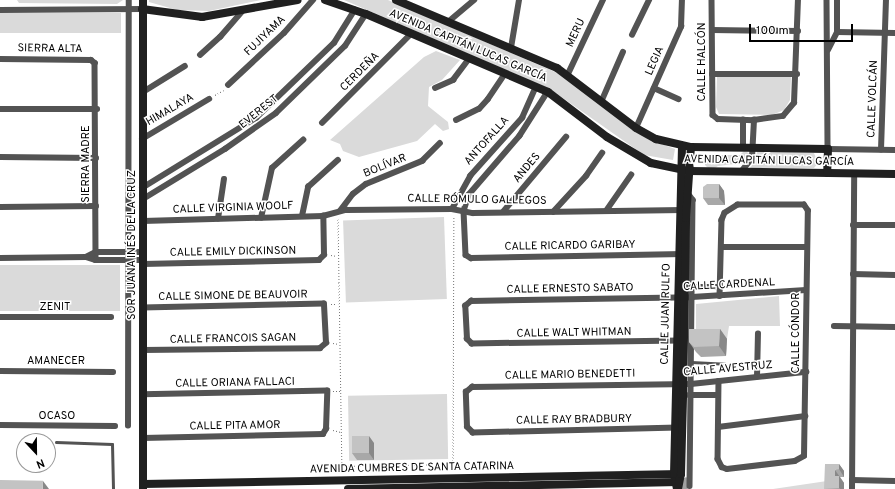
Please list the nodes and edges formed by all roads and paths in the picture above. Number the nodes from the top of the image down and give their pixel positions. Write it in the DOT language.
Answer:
graph roads {
  1 [pos="128,0"];
  2 [pos="297,0"];
  3 [pos="313,0"];
  4 [pos="325,0"];
  5 [pos="396,0"];
  6 [pos="474,0"];
  7 [pos="519,0"];
  8 [pos="603,0"];
  9 [pos="649,0"];
  10 [pos="682,0"];
  11 [pos="712,0"];
  12 [pos="798,0"];
  13 [pos="827,0"];
  14 [pos="837,0"];
  15 [pos="886,0"];
  16 [pos="412,3"];
  17 [pos="143,4"];
  18 [pos="129,8"];
  19 [pos="0,10"];
  20 [pos="355,10"];
  21 [pos="243,11"];
  22 [pos="366,14"];
  23 [pos="448,22"];
  24 [pos="712,30"];
  25 [pos="798,31"];
  26 [pos="837,32"];
  27 [pos="885,33"];
  28 [pos="895,33"];
  29 [pos="411,34"];
  30 [pos="632,35"];
  31 [pos="511,48"];
  32 [pos="828,50"];
  33 [pos="623,52"];
  34 [pos="200,55"];
  35 [pos="0,59"];
  36 [pos="469,59"];
  37 [pos="185,66"];
  38 [pos="97,67"];
  39 [pos="504,74"];
  40 [pos="568,74"];
  41 [pos="712,74"];
  42 [pos="797,74"];
  43 [pos="228,85"];
  44 [pos="536,87"];
  45 [pos="435,88"];
  46 [pos="654,88"];
  47 [pos="143,92"];
  48 [pos="548,92"];
  49 [pos="209,99"];
  50 [pos="679,99"];
  51 [pos="602,100"];
  52 [pos="0,109"];
  53 [pos="97,109"];
  54 [pos="456,120"];
  55 [pos="743,120"];
  56 [pos="754,120"];
  57 [pos="322,123"];
  58 [pos="636,128"];
  59 [pos="566,137"];
  60 [pos="142,139"];
  61 [pos="303,140"];
  62 [pos="440,143"];
  63 [pos="682,146"];
  64 [pos="754,146"];
  65 [pos="691,147"];
  66 [pos="743,147"];
  67 [pos="828,149"];
  68 [pos="881,150"];
  69 [pos="895,150"];
  70 [pos="602,153"];
  71 [pos="0,157"];
  72 [pos="96,158"];
  73 [pos="338,160"];
  74 [pos="681,170"];
  75 [pos="689,171"];
  76 [pos="741,172"];
  77 [pos="827,173"];
  78 [pos="854,174"];
  79 [pos="895,174"];
  80 [pos="631,175"];
  81 [pos="224,179"];
  82 [pos="142,188"];
  83 [pos="684,191"];
  84 [pos="143,199"];
  85 [pos="96,206"];
  86 [pos="0,207"];
  87 [pos="454,209"];
  88 [pos="464,210"];
  89 [pos="682,210"];
  90 [pos="340,211"];
  91 [pos="606,211"];
  92 [pos="503,212"];
  93 [pos="553,212"];
  94 [pos="302,216"];
  95 [pos="323,216"];
  96 [pos="261,218"];
  97 [pos="218,219"];
  98 [pos="143,221"];
  99 [pos="853,225"];
  100 [pos="895,225"];
  101 [pos="721,247"];
  102 [pos="807,247"];
  103 [pos="96,252"];
  104 [pos="128,252"];
  105 [pos="682,254"];
  106 [pos="86,257"];
  107 [pos="0,258"];
  108 [pos="143,259"];
  109 [pos="96,260"];
  110 [pos="128,260"];
  111 [pos="853,274"];
  112 [pos="895,275"];
  113 [pos="685,287"];
  114 [pos="720,287"];
  115 [pos="806,290"];
  116 [pos="720,296"];
  117 [pos="685,297"];
  118 [pos="324,304"];
  119 [pos="338,304"];
  120 [pos="143,308"];
  121 [pos="0,317"];
  122 [pos="111,317"];
  123 [pos="834,326"];
  124 [pos="852,326"];
  125 [pos="895,327"];
  126 [pos="758,334"];
  127 [pos="680,341"];
  128 [pos="472,344"];
  129 [pos="143,350"];
  130 [pos="691,362"];
  131 [pos="725,364"];
  132 [pos="0,371"];
  133 [pos="112,372"];
  134 [pos="806,372"];
  135 [pos="757,377"];
  136 [pos="719,381"];
  137 [pos="684,384"];
  138 [pos="143,395"];
  139 [pos="683,395"];
  140 [pos="718,395"];
  141 [pos="805,416"];
  142 [pos="0,425"];
  143 [pos="115,426"];
  144 [pos="128,426"];
  145 [pos="718,427"];
  146 [pos="679,428"];
  147 [pos="326,430"];
  148 [pos="342,432"];
  149 [pos="473,433"];
  150 [pos="143,438"];
  151 [pos="56,442"];
  152 [pos="392,479"];
  153 [pos="852,480"];
  154 [pos="677,481"];
  155 [pos="895,481"];
  156 [pos="690,486"];
  157 [pos="143,487"];
  158 [pos="113,489"];
  159 [pos="348,489"];
  160 [pos="392,489"];
  161 [pos="852,489"];
  1 -- 18 [label="street, SOR JUANA INÉS DE LA CRUZ"];
  2 -- 21 [label="street"];
  3 -- 43 [label="street, FUJIYAMA"];
  4 -- 20 [label="street, AVENIDA CAPITÁN LUCAS GARCÍA"];
  5 -- 16 [label="street, AVENIDA CAPITÁN LUCAS GARCÍA"];
  6 -- 23 [label="street"];
  7 -- 31 [label="street"];
  8 -- 40 [label="street, MERU"];
  9 -- 30 [label="street"];
  10 -- 46 [label="street, LEGIA"];
  11 -- 24 [label="street, CALLE HALCÓN"];
  12 -- 25 [label="street, CALLE HALCÓN"];
  13 -- 32 [label="street"];
  14 -- 26 [label="street"];
  15 -- 27 [label="street, CALLE VOLCÁN"];
  16 -- 23 [label="street, AVENIDA CAPITÁN LUCAS GARCÍA"];
  17 -- 18 [label="street"];
  17 -- 21 [label="street"];
  17 -- 47 [label="street, SOR JUANA INÉS DE LA CRUZ"];
  18 -- 19 [label="street"];
  18 -- 104 [label="street, SOR JUANA INÉS DE LA CRUZ"];
  20 -- 22 [label="street, AVENIDA CAPITÁN LUCAS GARCÍA"];
  20 -- 82 [label="street, EVEREST"];
  21 -- 34 [label="street"];
  22 -- 29 [label="street, AVENIDA CAPITÁN LUCAS GARCÍA"];
  22 -- 84 [label="street, EVEREST"];
  23 -- 31 [label="street, AVENIDA CAPITÁN LUCAS GARCÍA"];
  24 -- 25 [label="street"];
  24 -- 41 [label="street, CALLE HALCÓN"];
  25 -- 42 [label="street, CALLE HALCÓN"];
  26 -- 27 [label="street"];
  26 -- 32 [label="street"];
  27 -- 28 [label="street"];
  27 -- 68 [label="street, CALLE VOLCÁN"];
  29 -- 36 [label="street, AVENIDA CAPITÁN LUCAS GARCÍA"];
  29 -- 57 [label="street, CERDEÑA"];
  31 -- 40 [label="street, AVENIDA CAPITÁN LUCAS GARCÍA"];
  32 -- 67 [label="street"];
  33 -- 51 [label="street"];
  35 -- 38 [label="street, SIERRA ALTA"];
  36 -- 39 [label="street, AVENIDA CAPITÁN LUCAS GARCÍA"];
  36 -- 45 [label="street"];
  37 -- 47 [label="street"];
  38 -- 53 [label="street, SIERRA MADRE"];
  39 -- 44 [label="street, AVENIDA CAPITÁN LUCAS GARCÍA"];
  39 -- 54 [label="street"];
  40 -- 51 [label="street, AVENIDA CAPITÁN LUCAS GARCÍA"];
  41 -- 42 [label="street"];
  41 -- 55 [label="street, CALLE HALCÓN"];
  42 -- 56 [label="street, CALLE HALCÓN"];
  43 -- 49 [label="path"];
  44 -- 48 [label="street, AVENIDA CAPITÁN LUCAS GARCÍA"];
  44 -- 87 [label="street, ANTOFALLA"];
  46 -- 50 [label="street"];
  46 -- 58 [label="street, LEGIA"];
  47 -- 60 [label="street, SOR JUANA INÉS DE LA CRUZ"];
  48 -- 74 [label="street, AVENIDA CAPITÁN LUCAS GARCÍA"];
  48 -- 88 [label="street, ANTOFALLA"];
  49 -- 60 [label="street, HIMALAYA"];
  51 -- 58 [label="street, AVENIDA CAPITÁN LUCAS GARCÍA"];
  52 -- 53 [label="street"];
  53 -- 72 [label="street, SIERRA MADRE"];
  55 -- 56 [label="street, CALLE HALCÓN"];
  55 -- 66 [label="street"];
  56 -- 64 [label="street"];
  58 -- 63 [label="street, AVENIDA CAPITÁN LUCAS GARCÍA"];
  59 -- 92 [label="street, ANDES"];
  60 -- 82 [label="street, SOR JUANA INÉS DE LA CRUZ"];
  61 -- 96 [label="street"];
  62 -- 90 [label="street, BOLÍVAR"];
  63 -- 65 [label="street, AVENIDA CAPITÁN LUCAS GARCÍA"];
  63 -- 74 [label="street, CALLE JUAN RULFO"];
  64 -- 66 [label="street, AVENIDA CAPITÁN LUCAS GARCÍA"];
  64 -- 67 [label="street, AVENIDA CAPITÁN LUCAS GARCÍA"];
  64 -- 76 [label="street"];
  65 -- 66 [label="street, AVENIDA CAPITÁN LUCAS GARCÍA"];
  65 -- 75 [label="street, CALLE JUAN RULFO"];
  67 -- 68 [label="street"];
  67 -- 77 [label="street"];
  68 -- 69 [label="street"];
  70 -- 93 [label="street"];
  71 -- 72 [label="street"];
  72 -- 85 [label="street, SIERRA MADRE"];
  73 -- 94 [label="street"];
  74 -- 75 [label="street, AVENIDA CAPITÁN LUCAS GARCÍA"];
  74 -- 83 [label="street, CALLE JUAN RULFO"];
  75 -- 76 [label="street, AVENIDA CAPITÁN LUCAS GARCÍA"];
  75 -- 83 [label="street, CALLE JUAN RULFO"];
  76 -- 77 [label="street, AVENIDA CAPITÁN LUCAS GARCÍA"];
  77 -- 78 [label="street, AVENIDA CAPITÁN LUCAS GARCÍA"];
  78 -- 79 [label="street, AVENIDA CAPITÁN LUCAS GARCÍA"];
  78 -- 99 [label="street"];
  80 -- 91 [label="street"];
  81 -- 97 [label="street"];
  82 -- 84 [label="street, SOR JUANA INÉS DE LA CRUZ"];
  83 -- 89 [label="street, CALLE JUAN RULFO"];
  83 -- 113 [label="street, CALLE JUAN RULFO"];
  84 -- 98 [label="street, SOR JUANA INÉS DE LA CRUZ"];
  85 -- 86 [label="street"];
  85 -- 103 [label="street, SIERRA MADRE"];
  87 -- 88 [label="street, CALLE RÓMULO GALLEGOS"];
  87 -- 90 [label="street, CALLE RÓMULO GALLEGOS"];
  87 -- 148 [label="path"];
  88 -- 92 [label="street, CALLE RÓMULO GALLEGOS"];
  88 -- 105 [label="street, CALLE RICARDO GARIBAY"];
  89 -- 91 [label="street, CALLE RÓMULO GALLEGOS"];
  89 -- 105 [label="street, CALLE JUAN RULFO"];
  90 -- 95 [label="street, CALLE RÓMULO GALLEGOS"];
  90 -- 119 [label="path"];
  91 -- 93 [label="street, CALLE RÓMULO GALLEGOS"];
  92 -- 93 [label="street, CALLE RÓMULO GALLEGOS"];
  94 -- 95 [label="street, CALLE VIRGINIA WOOLF"];
  94 -- 96 [label="street, CALLE VIRGINIA WOOLF"];
  95 -- 108 [label="street, CALLE EMILY DICKINSON"];
  96 -- 97 [label="street, CALLE VIRGINIA WOOLF"];
  97 -- 98 [label="street, CALLE VIRGINIA WOOLF"];
  98 -- 108 [label="street, SOR JUANA INÉS DE LA CRUZ"];
  99 -- 100 [label="street"];
  99 -- 111 [label="street"];
  101 -- 102 [label="street"];
  101 -- 102 [label="street, CALLE CÓNDOR"];
  101 -- 114 [label="street, CALLE CÓNDOR"];
  102 -- 115 [label="street, CALLE CÓNDOR"];
  103 -- 104 [label="street"];
  103 -- 106 [label="street"];
  103 -- 109 [label="street, SIERRA MADRE"];
  104 -- 108 [label="street"];
  104 -- 110 [label="street, SOR JUANA INÉS DE LA CRUZ"];
  105 -- 113 [label="street, CALLE JUAN RULFO"];
  106 -- 107 [label="street"];
  106 -- 109 [label="street"];
  108 -- 110 [label="street"];
  108 -- 120 [label="street, SOR JUANA INÉS DE LA CRUZ"];
  109 -- 110 [label="street"];
  110 -- 144 [label="street, SOR JUANA INÉS DE LA CRUZ"];
  111 -- 112 [label="street"];
  111 -- 124 [label="street"];
  113 -- 114 [label="street, CALLE CARDENAL"];
  113 -- 117 [label="street, CALLE JUAN RULFO"];
  113 -- 117 [label="street, CALLE JUAN RULFO"];
  114 -- 116 [label="street, CALLE CÓNDOR"];
  115 -- 116 [label="street, CALLE CARDENAL"];
  115 -- 134 [label="street, CALLE CÓNDOR"];
  116 -- 117 [label="street, CALLE CARDENAL"];
  117 -- 127 [label="street, CALLE JUAN RULFO"];
  117 -- 128 [label="street, CALLE ERNESTO SABATO"];
  117 -- 130 [label="street, CALLE JUAN RULFO"];
  118 -- 119 [label="path"];
  118 -- 120 [label="street, CALLE SIMONE DE BEAUVOIR"];
  118 -- 129 [label="street, CALLE FRANCOIS SAGAN"];
  119 -- 148 [label="path"];
  120 -- 129 [label="street, SOR JUANA INÉS DE LA CRUZ"];
  121 -- 122 [label="street, ZENIT"];
  123 -- 124 [label="street"];
  124 -- 125 [label="street"];
  124 -- 153 [label="street"];
  126 -- 135 [label="street"];
  127 -- 128 [label="street, CALLE WALT WHITMAN"];
  127 -- 137 [label="street, CALLE JUAN RULFO"];
  129 -- 138 [label="street, SOR JUANA INÉS DE LA CRUZ"];
  130 -- 131 [label="lane"];
  130 -- 137 [label="street, CALLE JUAN RULFO"];
  132 -- 133 [label="street, AMANECER"];
  134 -- 135 [label="street, CALLE AVESTRUZ"];
  134 -- 141 [label="street, CALLE CÓNDOR"];
  135 -- 136 [label="street, CALLE AVESTRUZ"];
  136 -- 137 [label="street, CALLE AVESTRUZ"];
  136 -- 140 [label="street, CALLE CÓNDOR"];
  137 -- 139 [label="street, CALLE JUAN RULFO"];
  137 -- 139 [label="street, CALLE JUAN RULFO"];
  137 -- 149 [label="street, CALLE MARIO BENEDETTI"];
  138 -- 147 [label="street, CALLE ORIANA FALLACI"];
  138 -- 150 [label="street, SOR JUANA INÉS DE LA CRUZ"];
  139 -- 140 [label="street, CALLE AVESTRUZ"];
  139 -- 146 [label="street, CALLE JUAN RULFO"];
  139 -- 156 [label="street, CALLE JUAN RULFO"];
  140 -- 145 [label="street, CALLE CÓNDOR"];
  141 -- 145 [label="street"];
  141 -- 145 [label="street, CALLE CÓNDOR"];
  142 -- 143 [label="street, OCASO"];
  146 -- 149 [label="street, CALLE RAY BRADBURY"];
  146 -- 154 [label="street, CALLE JUAN RULFO"];
  147 -- 148 [label="path"];
  147 -- 150 [label="street, CALLE PITA AMOR"];
  150 -- 157 [label="street, SOR JUANA INÉS DE LA CRUZ"];
  151 -- 158 [label="lane"];
  152 -- 154 [label="street, AVENIDA CUMBRES DE SANTA CATARINA"];
  152 -- 157 [label="street, AVENIDA CUMBRES DE SANTA CATARINA"];
  152 -- 160 [label="street"];
  153 -- 155 [label="street"];
  153 -- 161 [label="street"];
  154 -- 160 [label="street, AVENIDA CUMBRES DE SANTA CATARINA"];
  159 -- 160 [label="street, AVENIDA CUMBRES DE SANTA CATARINA"];
}
